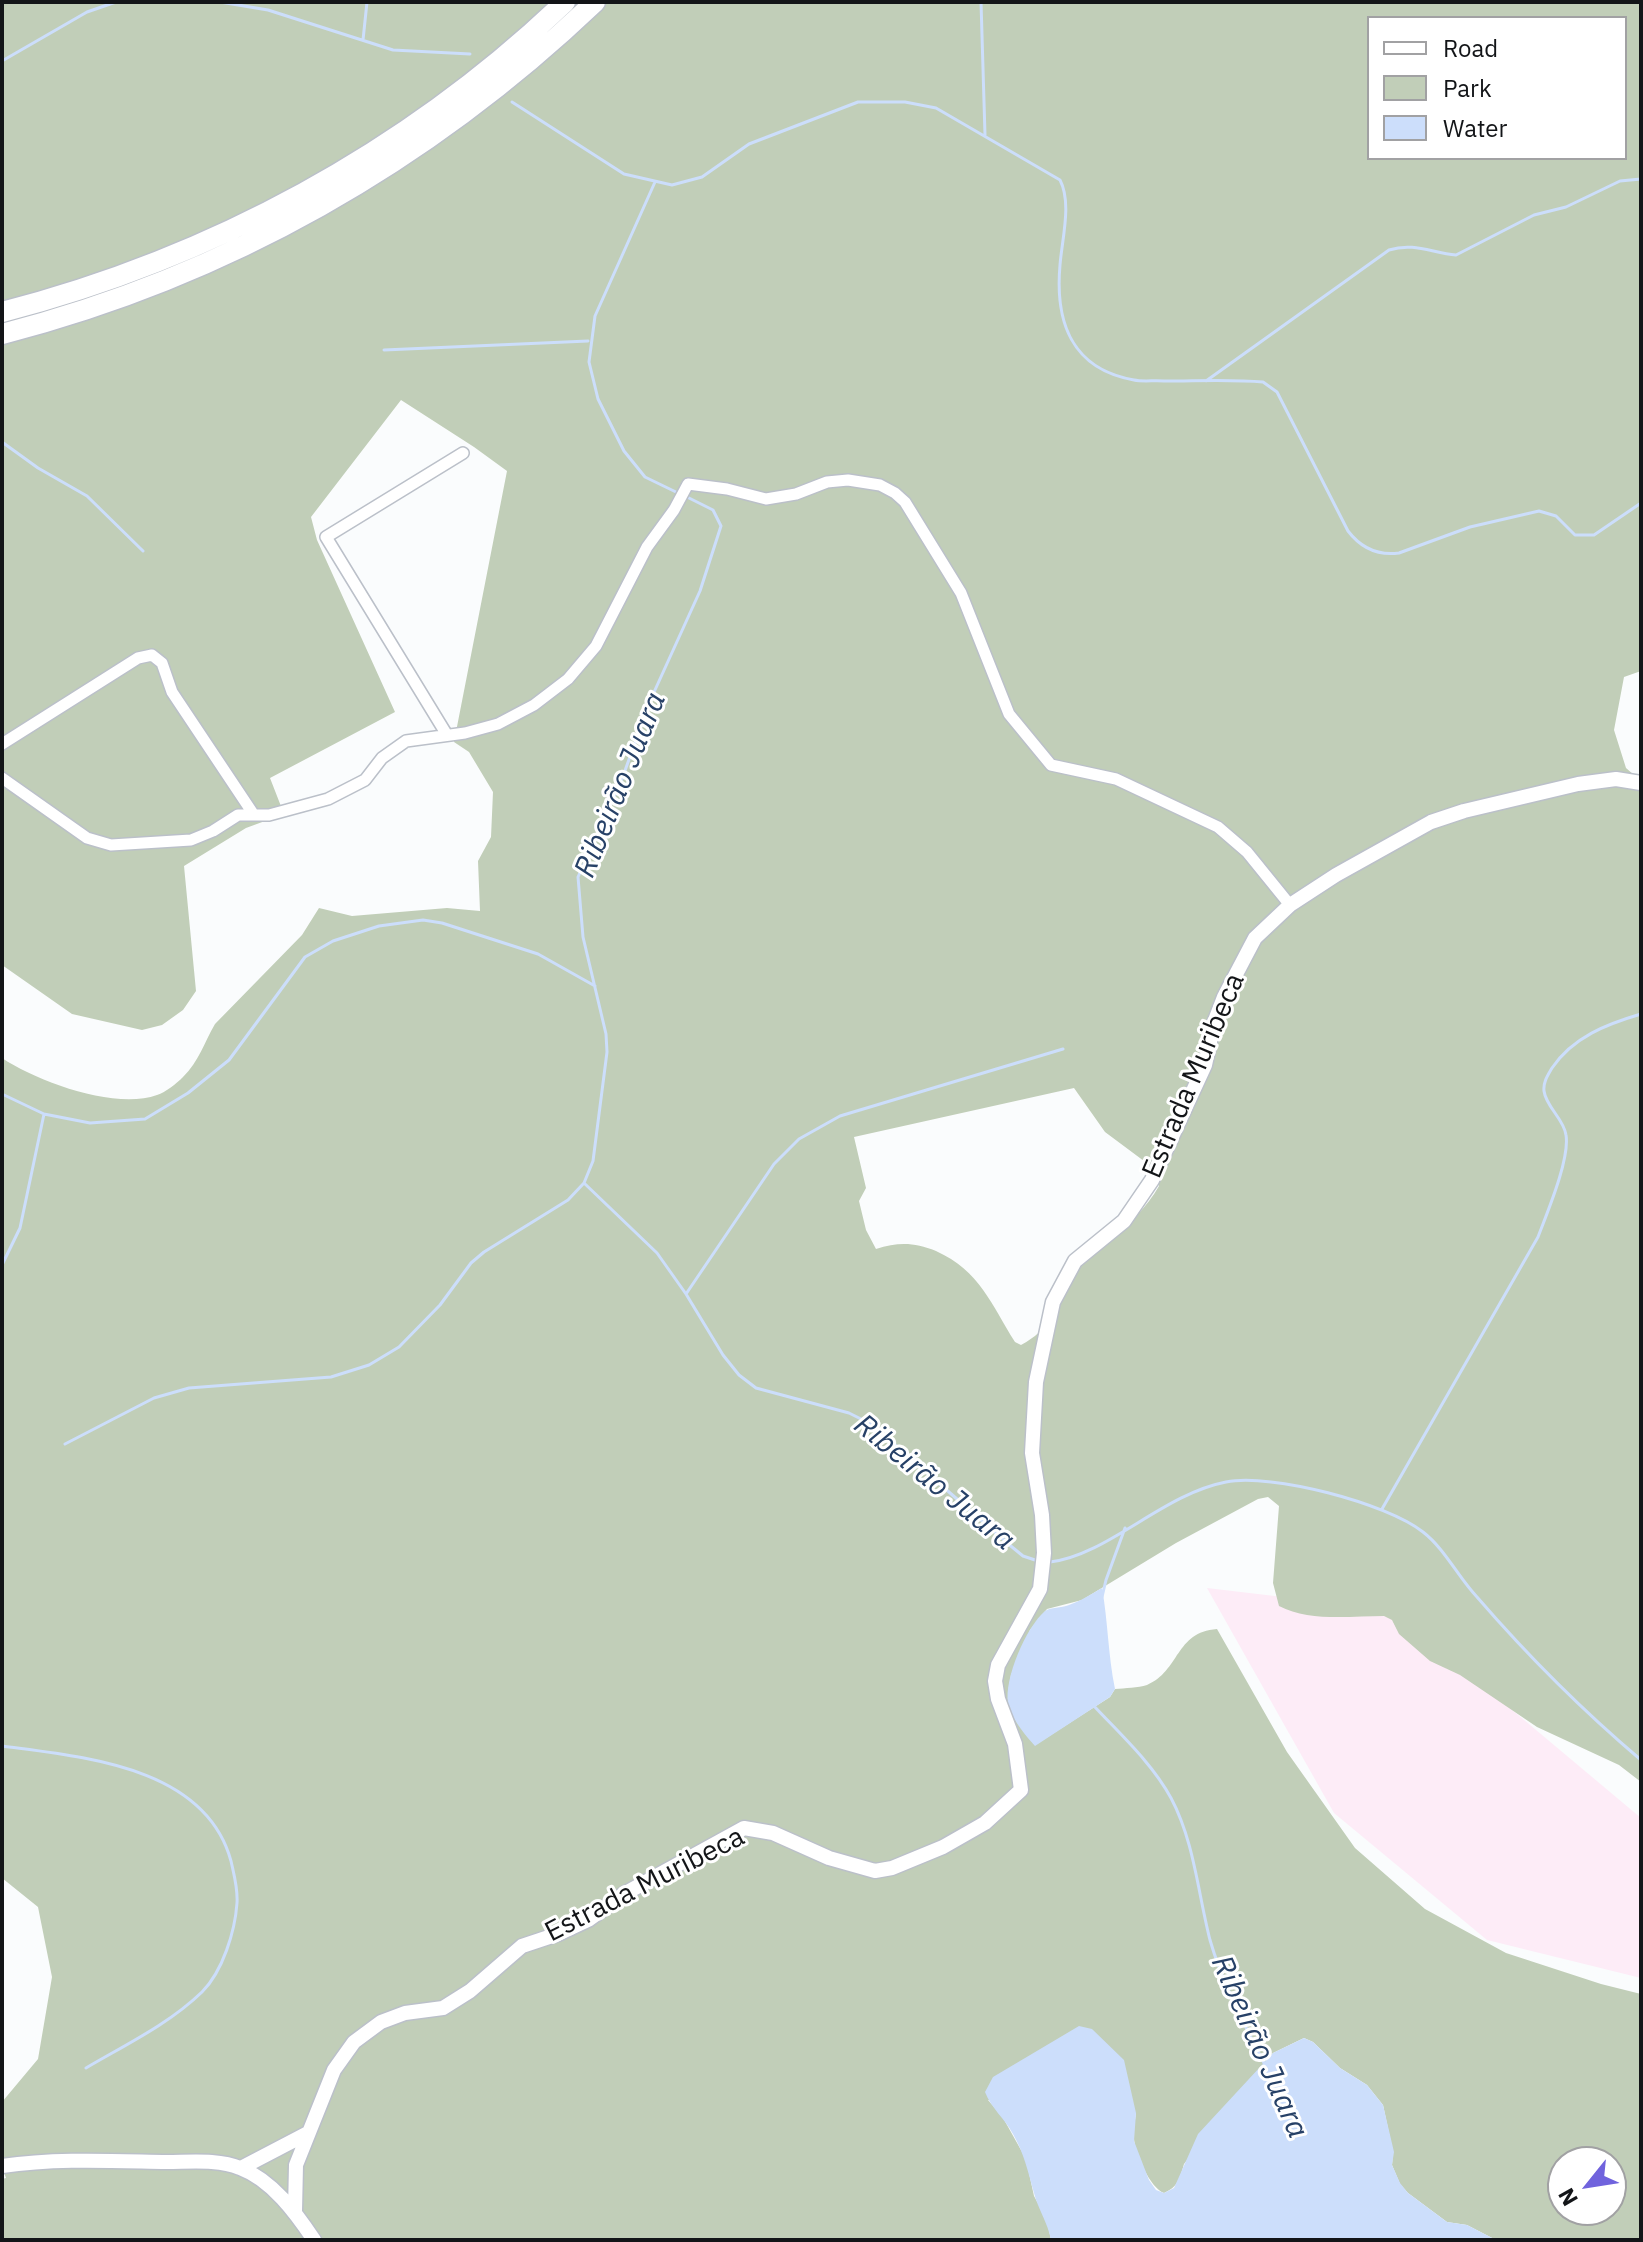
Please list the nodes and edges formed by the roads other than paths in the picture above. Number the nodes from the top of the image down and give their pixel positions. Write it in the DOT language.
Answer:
graph roads {
  1 [pos="565,2"];
  2 [pos="595,2"];
  3 [pos="2,312"];
  4 [pos="2,334"];
  5 [pos="463,453"];
  6 [pos="447,735"];
  7 [pos="2,744"];
  8 [pos="2,778"];
  9 [pos="1641,783"];
  10 [pos="254,815"];
  11 [pos="1290,905"];
  12 [pos="308,2133"];
  13 [pos="2,2166"];
  14 [pos="241,2168"];
  15 [pos="295,2211"];
  16 [pos="314,2240"];
  1 -- 3 [label="highway"];
  2 -- 4 [label="highway"];
  5 -- 6 [label="street"];
  6 -- 10 [label="street"];
  6 -- 11 [label="street"];
  7 -- 10 [label="street"];
  8 -- 10 [label="street"];
  9 -- 11 [label="street, Estrada Muribeca"];
  11 -- 12 [label="street, Estrada Muribeca"];
  12 -- 14 [label="street"];
  12 -- 15 [label="street"];
  13 -- 14 [label="street"];
  14 -- 15 [label="street"];
  15 -- 16 [label="street"];
}
